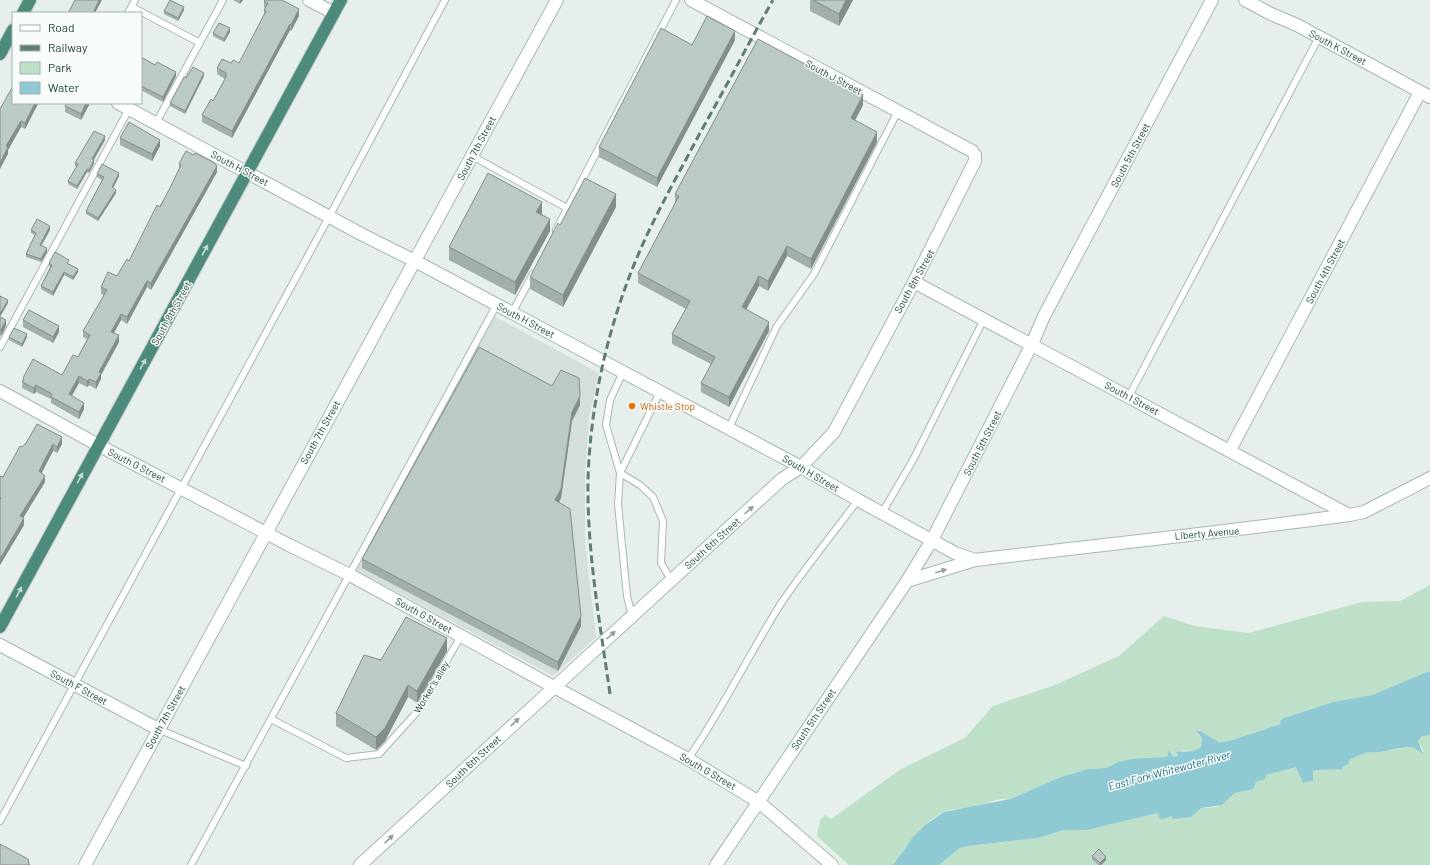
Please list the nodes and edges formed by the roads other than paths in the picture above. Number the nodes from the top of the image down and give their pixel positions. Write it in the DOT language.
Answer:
graph roads {
  1 [pos="30,0"];
  2 [pos="136,0"];
  3 [pos="223,0"];
  4 [pos="309,0"];
  5 [pos="341,0"];
  6 [pos="445,0"];
  7 [pos="557,0"];
  8 [pos="676,0"];
  9 [pos="691,0"];
  10 [pos="1212,0"];
  11 [pos="1245,0"];
  12 [pos="132,7"];
  13 [pos="24,12"];
  14 [pos="129,12"];
  15 [pos="141,12"];
  16 [pos="142,12"];
  17 [pos="334,13"];
  18 [pos="12,34"];
  19 [pos="1319,37"];
  20 [pos="200,43"];
  21 [pos="9,45"];
  22 [pos="0,54"];
  23 [pos="1425,94"];
  24 [pos="124,106"];
  25 [pos="898,111"];
  26 [pos="156,123"];
  27 [pos="976,155"];
  28 [pos="472,156"];
  29 [pos="248,172"];
  30 [pos="567,208"];
  31 [pos="329,217"];
  32 [pos="553,236"];
  33 [pos="415,261"];
  34 [pos="534,271"];
  35 [pos="914,282"];
  36 [pos="497,304"];
  37 [pos="512,313"];
  38 [pos="984,319"];
  39 [pos="1032,344"];
  40 [pos="0,347"];
  41 [pos="623,372"];
  42 [pos="0,391"];
  43 [pos="660,392"];
  44 [pos="1129,396"];
  45 [pos="729,428"];
  46 [pos="98,445"];
  47 [pos="1230,450"];
  48 [pos="801,467"];
  49 [pos="620,473"];
  50 [pos="1430,478"];
  51 [pos="180,488"];
  52 [pos="858,500"];
  53 [pos="882,513"];
  54 [pos="1349,515"];
  55 [pos="266,532"];
  56 [pos="932,540"];
  57 [pos="975,560"];
  58 [pos="350,575"];
  59 [pos="671,580"];
  60 [pos="907,581"];
  61 [pos="632,616"];
  62 [pos="0,627"];
  63 [pos="461,636"];
  64 [pos="0,645"];
  65 [pos="73,684"];
  66 [pos="554,687"];
  67 [pos="271,719"];
  68 [pos="158,729"];
  69 [pos="688,759"];
  70 [pos="246,766"];
  71 [pos="759,802"];
  72 [pos="0,821"];
  73 [pos="85,865"];
  74 [pos="192,865"];
  75 [pos="360,865"];
  76 [pos="716,865"];
  77 [pos="832,865"];
  1 -- 13 [label="highway"];
  2 -- 12 [label="lane"];
  3 -- 20 [label="lane"];
  4 -- 17 [label="street"];
  5 -- 17 [label="highway, South 8th Street"];
  6 -- 31 [label="lane"];
  7 -- 28 [label="street, South 7th Street"];
  8 -- 30 [label="lane"];
  9 -- 25 [label="street, South J Street"];
  10 -- 39 [label="street, South 5th Street"];
  11 -- 19 [label="street, South K Street"];
  12 -- 14 [label="lane"];
  12 -- 15 [label="lane"];
  16 -- 20 [label="lane"];
  17 -- 29 [label="highway, South 8th Street"];
  18 -- 21 [label="highway"];
  19 -- 23 [label="street, South K Street"];
  19 -- 44 [label="lane"];
  20 -- 26 [label="lane"];
  21 -- 22 [label="highway"];
  23 -- 47 [label="street, South 4th Street"];
  24 -- 26 [label="street, South H Street"];
  24 -- 40 [label="lane"];
  25 -- 27 [label="street, South J Street"];
  25 -- 45 [label="lane"];
  26 -- 29 [label="street, South H Street"];
  27 -- 35 [label="street, South 6th Street"];
  28 -- 30 [label="lane"];
  28 -- 33 [label="street, South 7th Street"];
  29 -- 31 [label="street, South H Street"];
  46 -- 29 [label="highway, South 8th Street, one-way"];
  30 -- 32 [label="lane"];
  31 -- 33 [label="street, South H Street"];
  31 -- 51 [label="lane"];
  33 -- 36 [label="street, South H Street"];
  33 -- 55 [label="street, South 7th Street"];
  34 -- 37 [label="lane"];
  35 -- 38 [label="street, South I Street"];
  35 -- 48 [label="street, South 6th Street"];
  36 -- 37 [label="street, South H Street"];
  36 -- 58 [label="lane"];
  37 -- 41 [label="street, South H Street"];
  38 -- 39 [label="street, South I Street"];
  38 -- 53 [label="lane"];
  39 -- 44 [label="street, South I Street"];
  39 -- 56 [label="street, South 5th Street"];
  41 -- 43 [label="street, South H Street"];
  41 -- 49 [label="lane"];
  42 -- 46 [label="street, South G Street"];
  43 -- 45 [label="street, South H Street"];
  43 -- 49 [label="lane"];
  44 -- 47 [label="street, South I Street"];
  45 -- 48 [label="street, South H Street"];
  46 -- 51 [label="street, South G Street"];
  62 -- 46 [label="highway, South 8th Street, one-way"];
  47 -- 54 [label="street, South I Street"];
  48 -- 52 [label="street, South H Street"];
  59 -- 48 [label="street, South 6th Street, one-way"];
  49 -- 59 [label="lane"];
  49 -- 61 [label="lane"];
  50 -- 54 [label="street, Liberty Avenue"];
  51 -- 55 [label="street, South G Street"];
  51 -- 65 [label="lane"];
  52 -- 53 [label="street, South H Street"];
  52 -- 69 [label="lane"];
  53 -- 56 [label="street, South H Street"];
  54 -- 57 [label="street, Liberty Avenue"];
  55 -- 58 [label="street, South G Street"];
  55 -- 68 [label="street, South 7th Street"];
  56 -- 57 [label="street, Liberty Avenue"];
  56 -- 60 [label="street, South 5th Street"];
  60 -- 57 [label="street, Liberty Avenue, one-way"];
  58 -- 63 [label="street, South G Street"];
  58 -- 67 [label="lane"];
  59 -- 61 [label="street, South 6th Street"];
  60 -- 71 [label="street, South 5th Street"];
  66 -- 61 [label="street, South 6th Street, one-way"];
  63 -- 66 [label="street, South G Street"];
  63 -- 67 [label="lane, Worker's alley"];
  64 -- 65 [label="street, South F Street"];
  65 -- 68 [label="street, South F Street"];
  65 -- 72 [label="lane"];
  66 -- 69 [label="street, South G Street"];
  75 -- 66 [label="street, South 6th Street, one-way"];
  67 -- 70 [label="lane"];
  68 -- 70 [label="lane"];
  68 -- 73 [label="street, South 7th Street"];
  69 -- 71 [label="street, South G Street"];
  70 -- 74 [label="lane"];
  71 -- 76 [label="street, South 5th Street"];
  71 -- 77 [label="street, South G Street"];
}
